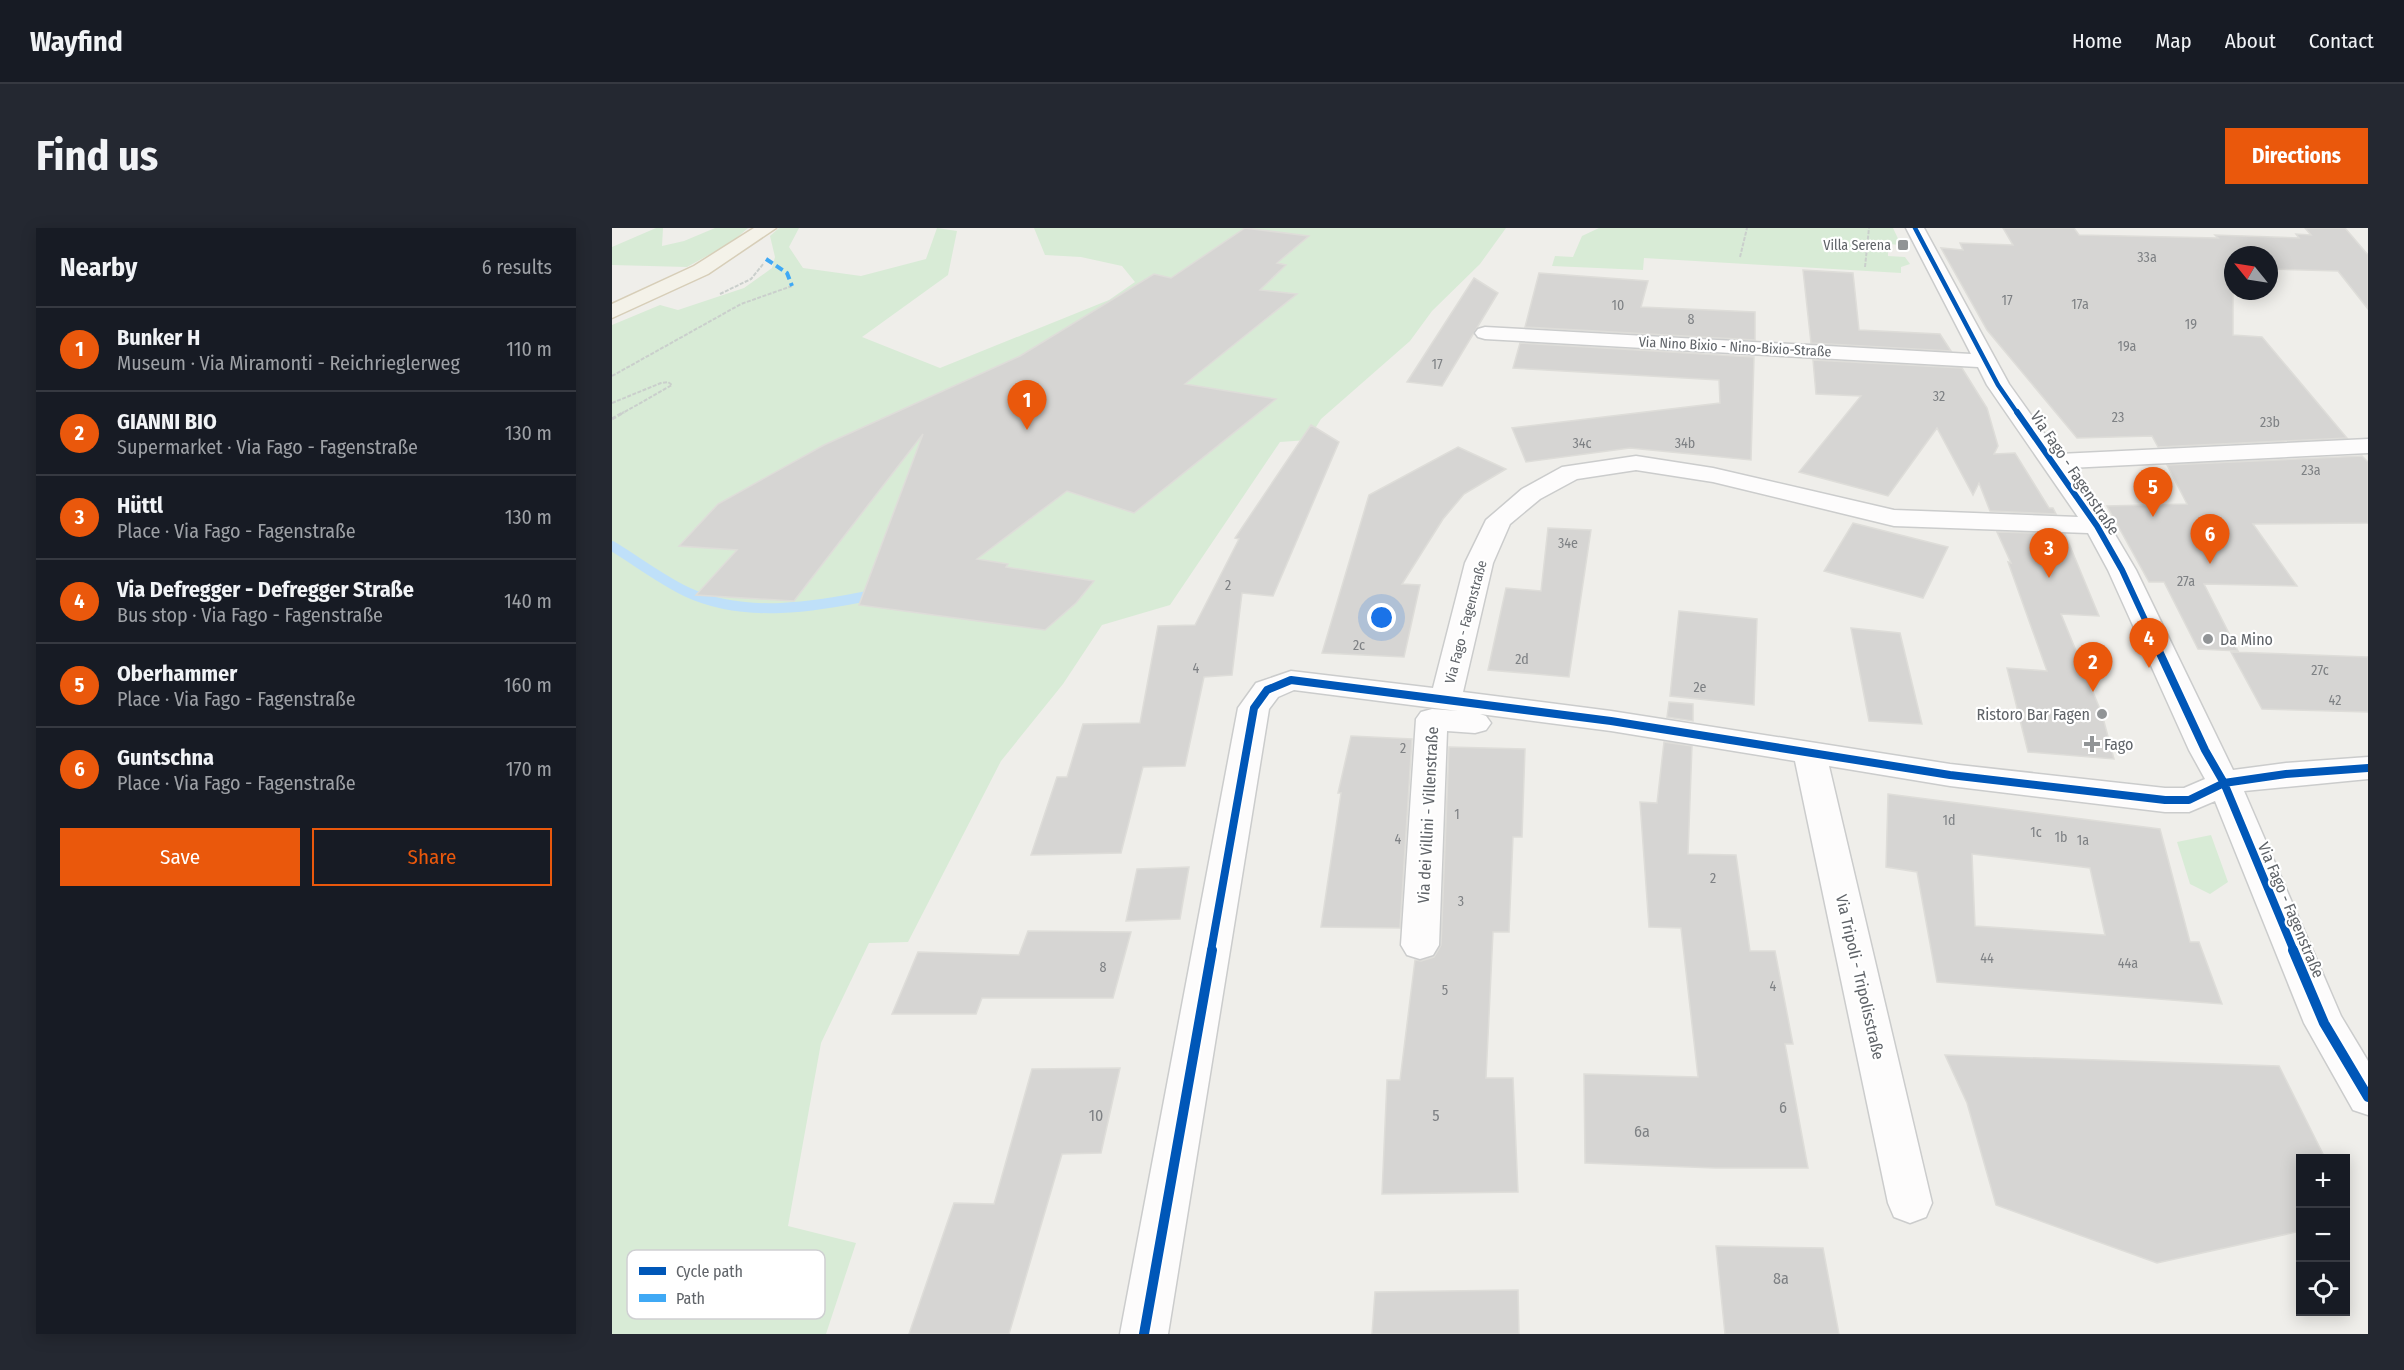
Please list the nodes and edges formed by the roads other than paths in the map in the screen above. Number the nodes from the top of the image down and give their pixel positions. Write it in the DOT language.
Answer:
graph roads {
  1 [pos="767,228"];
  2 [pos="1915,228"];
  3 [pos="612,312"];
  4 [pos="1485,333"];
  5 [pos="1984,361"];
  6 [pos="2368,446"];
  7 [pos="2053,462"];
  8 [pos="2097,525"];
  9 [pos="1446,699"];
  10 [pos="1611,722"];
  11 [pos="1809,751"];
  12 [pos="2368,768"];
  13 [pos="2224,783"];
  14 [pos="1420,945"];
  15 [pos="2368,1097"];
  16 [pos="1910,1203"];
  17 [pos="1144,1334"];
  1 -- 3 [label="main road"];
  2 -- 5 [label="street, Via Fago - Fagenstraße"];
  4 -- 5 [label="street, Via Nino Bixio - Nino-Bixio-Straße"];
  5 -- 7 [label="street, Via Fago - Fagenstraße"];
  6 -- 7 [label="street"];
  7 -- 8 [label="street, Via Fago - Fagenstraße"];
  8 -- 9 [label="street, Via Fago - Fagenstraße"];
  8 -- 13 [label="street, Via Fago - Fagenstraße"];
  9 -- 10 [label="street"];
  9 -- 17 [label="street"];
  10 -- 11 [label="street"];
  10 -- 14 [label="street, Via dei Villini - Villenstraße"];
  11 -- 13 [label="street"];
  11 -- 16 [label="street, Via Tripoli - Tripolisstraße"];
  12 -- 13 [label="street"];
  13 -- 15 [label="street, Via Fago - Fagenstraße"];
}
